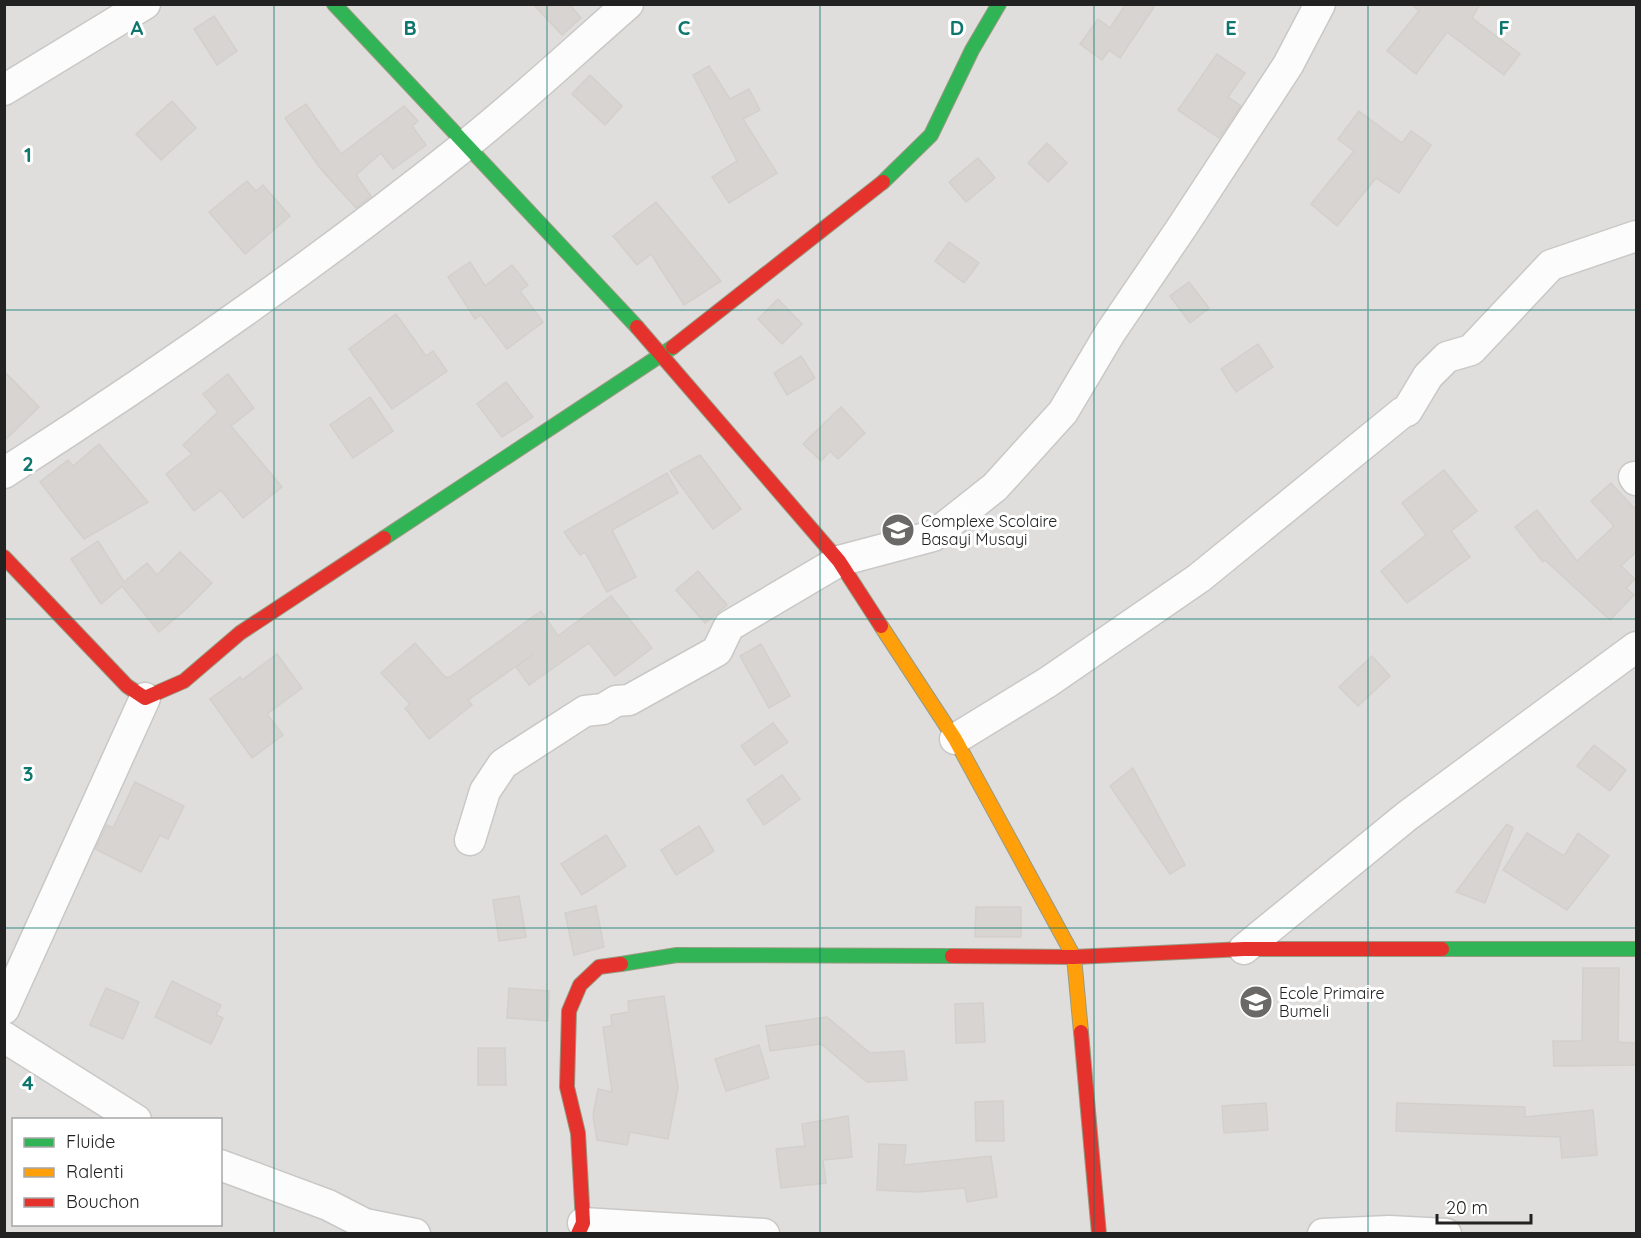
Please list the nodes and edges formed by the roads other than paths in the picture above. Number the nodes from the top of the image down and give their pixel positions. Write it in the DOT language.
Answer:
graph roads {
  1 [pos="145,4"];
  2 [pos="334,4"];
  3 [pos="628,4"];
  4 [pos="999,4"];
  5 [pos="1320,4"];
  6 [pos="4,90"];
  7 [pos="465,146"];
  8 [pos="1636,236"];
  9 [pos="663,354"];
  10 [pos="4,473"];
  11 [pos="4,557"];
  12 [pos="839,561"];
  13 [pos="1636,647"];
  14 [pos="145,698"];
  15 [pos="955,739"];
  16 [pos="470,840"];
  17 [pos="1244,949"];
  18 [pos="1636,949"];
  19 [pos="1074,957"];
  20 [pos="4,1009"];
  21 [pos="4,1037"];
  22 [pos="134,1118"];
  23 [pos="222,1166"];
  24 [pos="580,1228"];
  25 [pos="415,1233"];
  26 [pos="764,1233"];
  27 [pos="1100,1233"];
  28 [pos="1323,1233"];
  29 [pos="1446,1233"];
  1 -- 6 [label="street"];
  2 -- 7 [label="street"];
  3 -- 7 [label="street"];
  4 -- 9 [label="street"];
  5 -- 12 [label="street"];
  7 -- 9 [label="street"];
  7 -- 10 [label="street"];
  8 -- 15 [label="street"];
  9 -- 12 [label="street"];
  9 -- 14 [label="street"];
  11 -- 14 [label="street"];
  12 -- 15 [label="street"];
  12 -- 16 [label="street"];
  13 -- 17 [label="street"];
  14 -- 20 [label="street"];
  15 -- 19 [label="street"];
  17 -- 18 [label="street"];
  17 -- 19 [label="street"];
  19 -- 24 [label="street"];
  19 -- 27 [label="street"];
  21 -- 22 [label="street"];
  23 -- 25 [label="street"];
  24 -- 26 [label="street"];
  28 -- 29 [label="street"];
}
